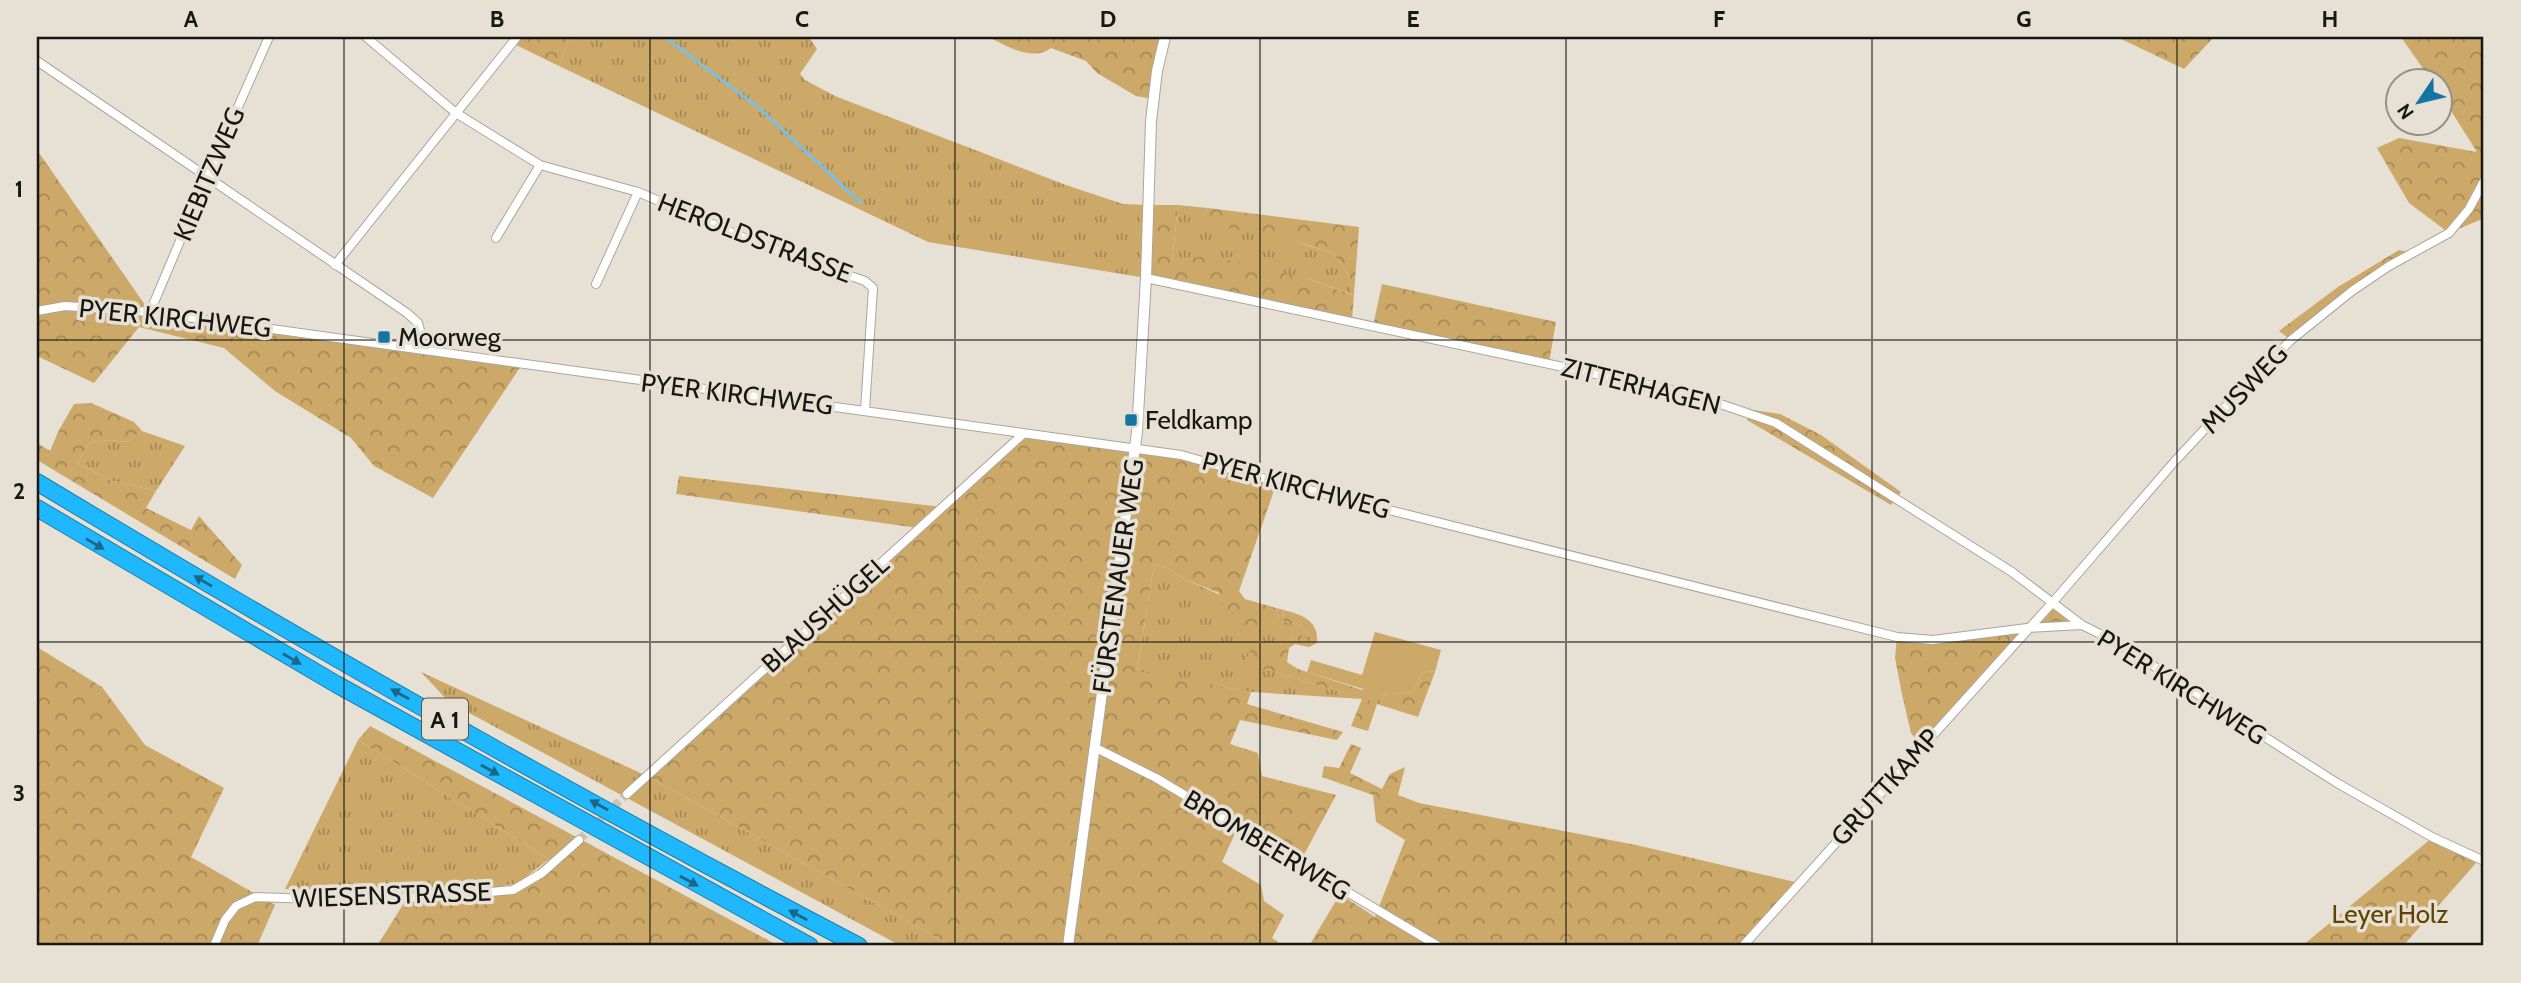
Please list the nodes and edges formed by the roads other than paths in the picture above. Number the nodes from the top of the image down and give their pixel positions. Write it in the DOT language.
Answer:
graph roads {
  1 [pos="270,37"];
  2 [pos="366,37"];
  3 [pos="517,37"];
  4 [pos="1165,37"];
  5 [pos="37,61"];
  6 [pos="456,113"];
  7 [pos="540,165"];
  8 [pos="206,177"];
  9 [pos="2484,181"];
  10 [pos="638,192"];
  11 [pos="495,237"];
  12 [pos="335,265"];
  13 [pos="1146,278"];
  14 [pos="596,284"];
  15 [pos="37,311"];
  16 [pos="150,312"];
  17 [pos="425,349"];
  18 [pos="865,410"];
  19 [pos="1023,434"];
  20 [pos="1135,447"];
  21 [pos="37,482"];
  22 [pos="37,509"];
  23 [pos="2053,602"];
  24 [pos="2082,625"];
  25 [pos="2027,628"];
  26 [pos="1094,747"];
  27 [pos="627,794"];
  28 [pos="579,840"];
  29 [pos="2484,861"];
  30 [pos="215,946"];
  31 [pos="810,946"];
  32 [pos="859,946"];
  33 [pos="1068,946"];
  34 [pos="1438,946"];
  35 [pos="1743,946"];
  1 -- 8 [label="street, KIEBITZWEG"];
  2 -- 6 [label="street, HEROLDSTRASSE"];
  3 -- 6 [label="street"];
  4 -- 13 [label="street, FÜRSTENAUER WEG"];
  5 -- 8 [label="street"];
  6 -- 7 [label="street, HEROLDSTRASSE"];
  6 -- 12 [label="street"];
  7 -- 10 [label="street, HEROLDSTRASSE"];
  7 -- 11 [label="street"];
  8 -- 12 [label="street"];
  8 -- 16 [label="street, KIEBITZWEG"];
  9 -- 23 [label="street, MUSWEG"];
  10 -- 14 [label="street, HEROLDSTRASSE"];
  10 -- 18 [label="street, HEROLDSTRASSE"];
  12 -- 17 [label="street"];
  13 -- 20 [label="street, FÜRSTENAUER WEG"];
  13 -- 23 [label="street, ZITTERHAGEN"];
  15 -- 16 [label="street, PYER KIRCHWEG"];
  16 -- 17 [label="street, PYER KIRCHWEG"];
  17 -- 18 [label="street, PYER KIRCHWEG"];
  18 -- 19 [label="street, PYER KIRCHWEG"];
  19 -- 20 [label="street, PYER KIRCHWEG"];
  19 -- 27 [label="street, BLAUSHÜGEL"];
  20 -- 25 [label="street, PYER KIRCHWEG"];
  20 -- 26 [label="street, FÜRSTENAUER WEG"];
  32 -- 21 [label="highway, A 1, one-way"];
  22 -- 31 [label="highway, A 1, one-way"];
  23 -- 24 [label="street, ZITTERHAGEN"];
  23 -- 25 [label="street, MUSWEG"];
  24 -- 25 [label="street, PYER KIRCHWEG"];
  24 -- 29 [label="street, PYER KIRCHWEG"];
  25 -- 35 [label="street, GRUTTKAMP"];
  26 -- 33 [label="street, FÜRSTENAUER WEG"];
  26 -- 34 [label="street, BROMBEERWEG"];
  28 -- 30 [label="street, WIESENSTRASSE"];
}
